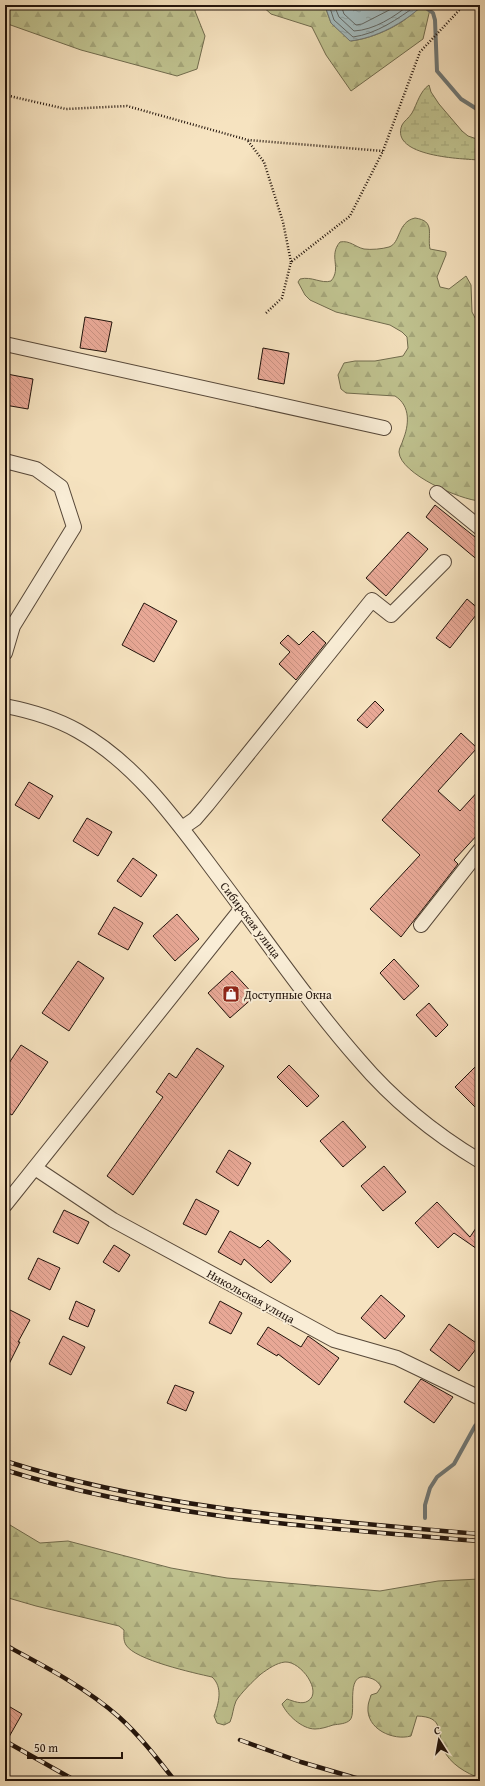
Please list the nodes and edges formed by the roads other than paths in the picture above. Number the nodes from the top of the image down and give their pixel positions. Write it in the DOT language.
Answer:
graph roads {
  1 [pos="5,344"];
  2 [pos="384,428"];
  3 [pos="5,461"];
  4 [pos="437,493"];
  5 [pos="480,528"];
  6 [pos="444,562"];
  7 [pos="5,653"];
  8 [pos="5,706"];
  9 [pos="182,828"];
  10 [pos="480,850"];
  11 [pos="242,908"];
  12 [pos="421,925"];
  13 [pos="480,1161"];
  14 [pos="35,1168"];
  15 [pos="5,1205"];
  16 [pos="480,1398"];
  1 -- 2 [label="street"];
  3 -- 7 [label="street"];
  4 -- 5 [label="street"];
  6 -- 9 [label="street"];
  8 -- 9 [label="street, Сибирская улица"];
  9 -- 11 [label="street, Сибирская улица"];
  10 -- 12 [label="street"];
  11 -- 13 [label="street, Сибирская улица"];
  11 -- 14 [label="street"];
  14 -- 15 [label="street"];
  14 -- 16 [label="street, Никольская улица"];
}
